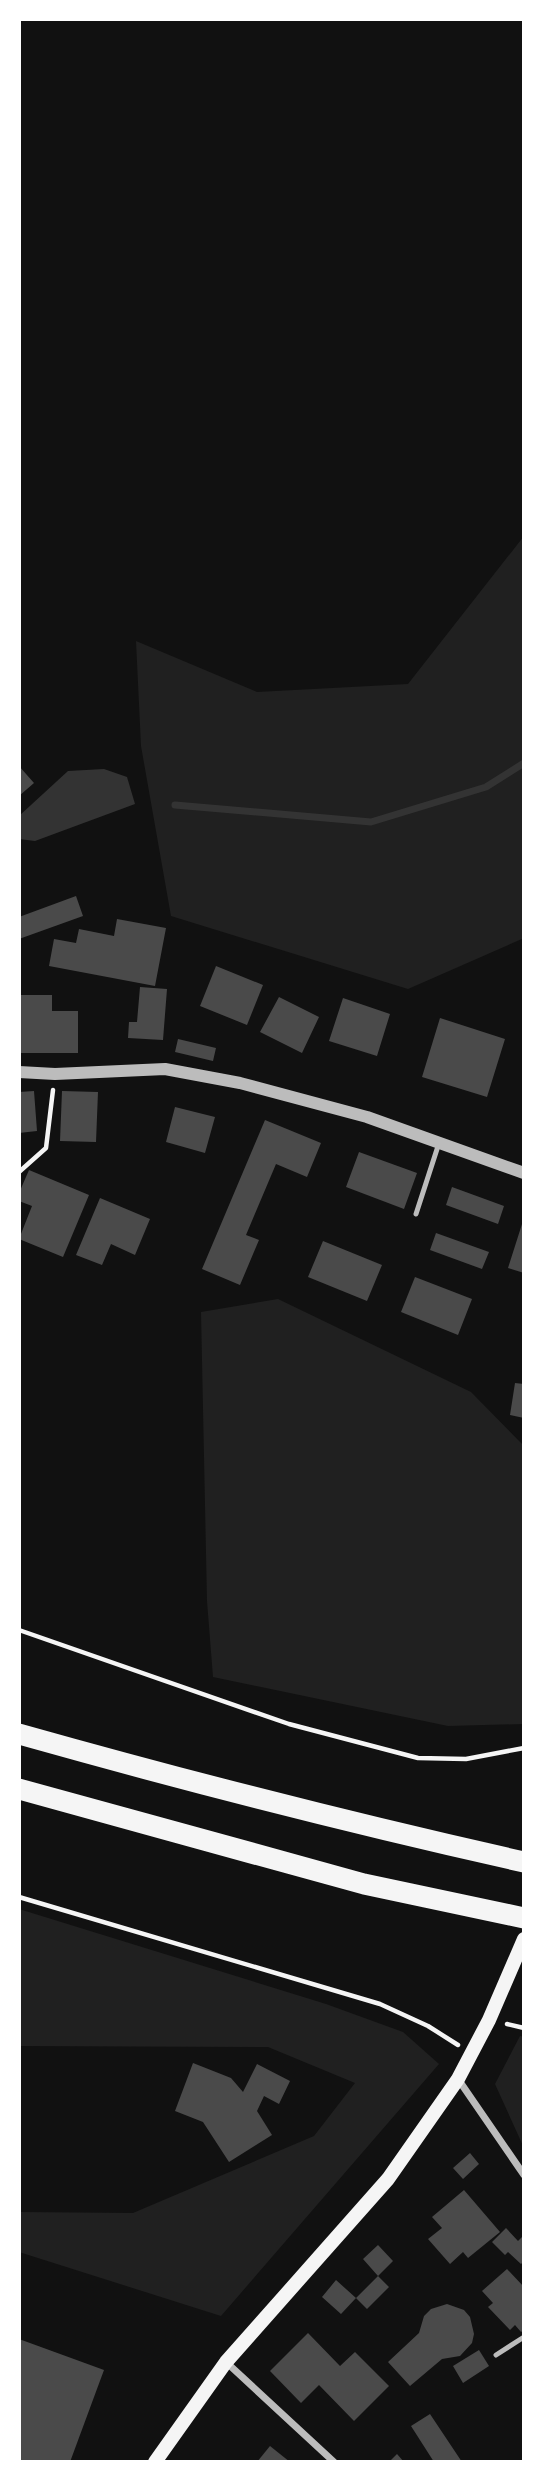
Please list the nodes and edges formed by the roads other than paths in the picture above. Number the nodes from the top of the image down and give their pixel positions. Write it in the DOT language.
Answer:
graph roads {
  1 [pos="19,1072"];
  2 [pos="439,1143"];
  3 [pos="524,1173"];
  4 [pos="416,1214"];
  5 [pos="19,1734"];
  6 [pos="19,1789"];
  7 [pos="524,1862"];
  8 [pos="524,1917"];
  9 [pos="524,1939"];
  10 [pos="458,2078"];
  11 [pos="524,2175"];
  12 [pos="524,2337"];
  13 [pos="496,2355"];
  14 [pos="226,2362"];
  15 [pos="155,2462"];
  16 [pos="334,2462"];
  1 -- 2 [label="street"];
  2 -- 3 [label="street"];
  2 -- 4 [label="lane"];
  5 -- 7 [label="highway"];
  6 -- 8 [label="highway"];
  9 -- 10 [label="main road"];
  10 -- 11 [label="street"];
  10 -- 14 [label="main road"];
  12 -- 13 [label="lane"];
  14 -- 15 [label="main road"];
  14 -- 16 [label="street"];
}
